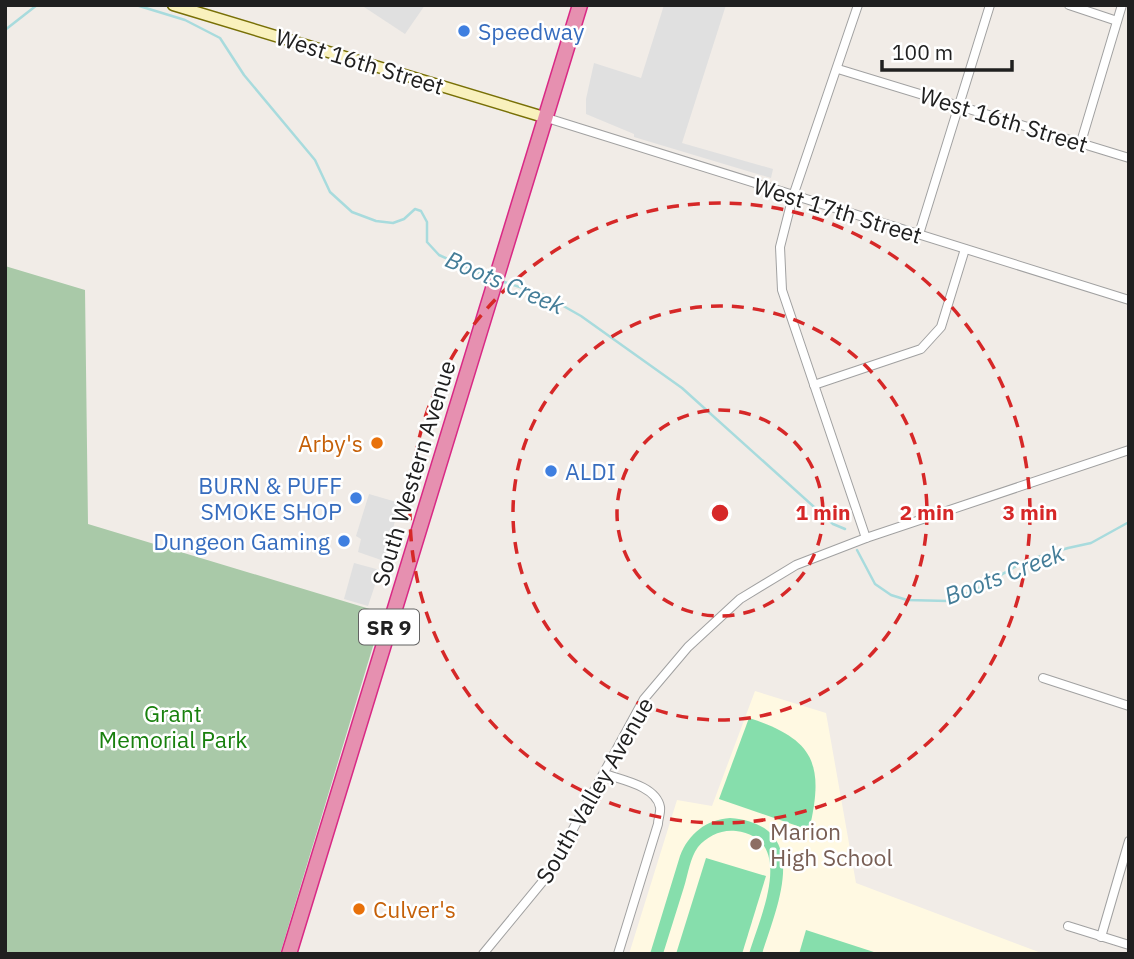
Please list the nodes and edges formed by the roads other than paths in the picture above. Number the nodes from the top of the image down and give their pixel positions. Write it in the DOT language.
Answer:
graph roads {
  1 [pos="173,5"];
  2 [pos="580,5"];
  3 [pos="858,5"];
  4 [pos="990,5"];
  5 [pos="1069,5"];
  6 [pos="1122,5"];
  7 [pos="1117,21"];
  8 [pos="838,69"];
  9 [pos="959,106"];
  10 [pos="547,118"];
  11 [pos="1081,142"];
  12 [pos="1129,158"];
  13 [pos="793,197"];
  14 [pos="919,234"];
  15 [pos="965,248"];
  16 [pos="1129,300"];
  17 [pos="814,385"];
  18 [pos="1129,450"];
  19 [pos="866,538"];
  20 [pos="1043,678"];
  21 [pos="1129,706"];
  22 [pos="605,774"];
  23 [pos="1129,841"];
  24 [pos="1068,926"];
  25 [pos="1101,937"];
  26 [pos="1129,946"];
  27 [pos="289,954"];
  28 [pos="483,954"];
  29 [pos="618,954"];
  1 -- 10 [label="street, West 16th Street"];
  2 -- 10 [label="highway, South Western Avenue / SR 9"];
  3 -- 8 [label="street"];
  4 -- 9 [label="street"];
  5 -- 7 [label="street"];
  6 -- 7 [label="street"];
  7 -- 11 [label="street"];
  8 -- 9 [label="street, West 16th Street"];
  8 -- 13 [label="street"];
  9 -- 11 [label="street, West 16th Street"];
  9 -- 14 [label="street"];
  10 -- 13 [label="street, West 17th Street"];
  10 -- 27 [label="highway, South Western Avenue / SR 9"];
  11 -- 12 [label="street, West 16th Street"];
  13 -- 14 [label="street, West 17th Street"];
  13 -- 17 [label="street"];
  14 -- 15 [label="street, West 17th Street"];
  15 -- 16 [label="street, West 17th Street"];
  15 -- 17 [label="street"];
  17 -- 19 [label="street"];
  18 -- 19 [label="street, South Valley Avenue"];
  19 -- 22 [label="street, South Valley Avenue"];
  20 -- 21 [label="street"];
  22 -- 28 [label="street, South Valley Avenue"];
  22 -- 29 [label="street"];
  23 -- 25 [label="street"];
  24 -- 25 [label="street"];
  25 -- 26 [label="street"];
}
